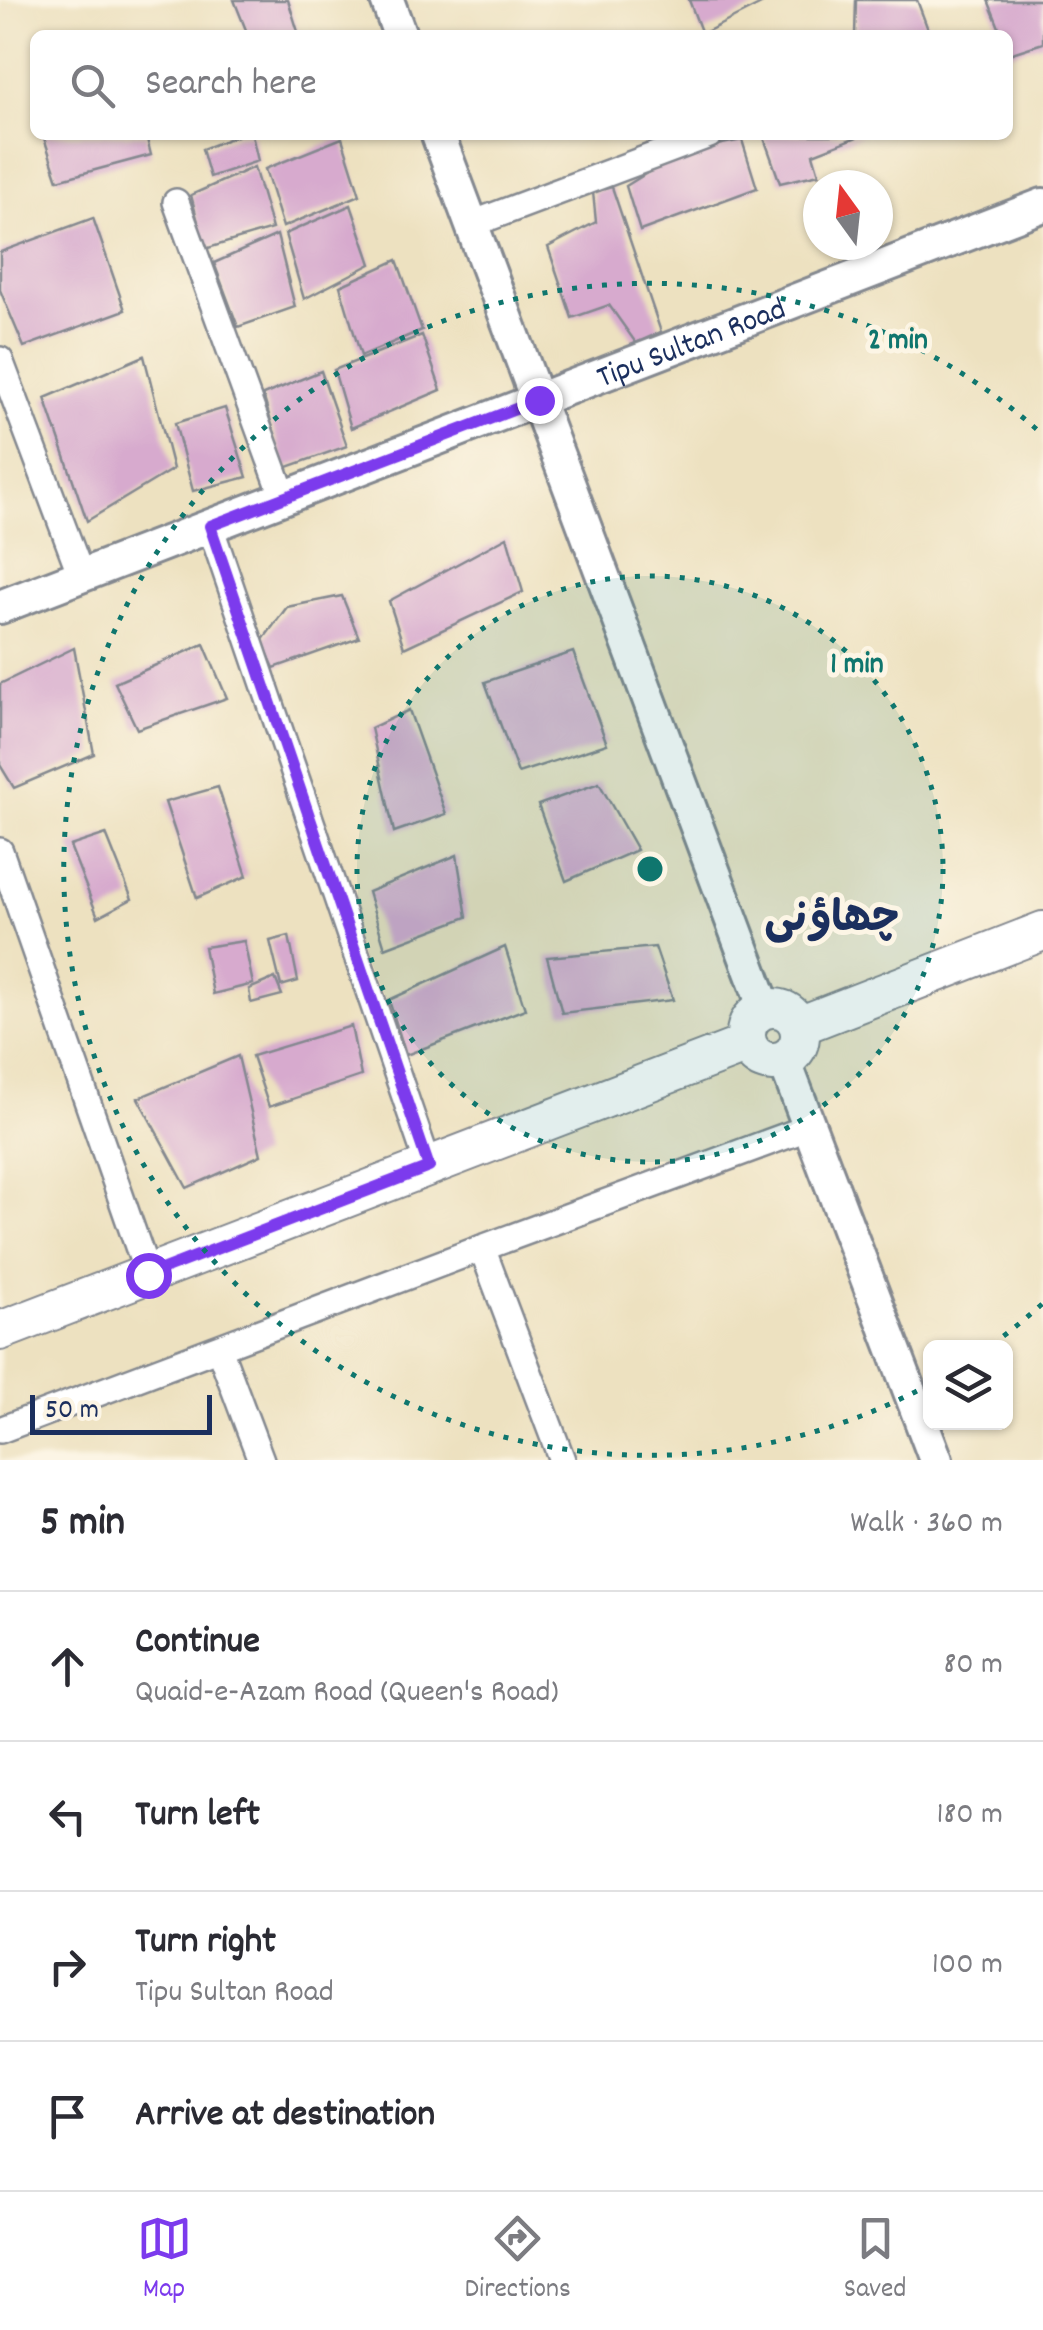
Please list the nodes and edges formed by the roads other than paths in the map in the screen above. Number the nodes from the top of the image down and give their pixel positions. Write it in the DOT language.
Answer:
graph roads {
  1 [pos="387,0"];
  2 [pos="398,30"];
  3 [pos="440,140"];
  4 [pos="696,140"];
  5 [pos="176,202"];
  6 [pos="1043,205"];
  7 [pos="472,224"];
  8 [pos="0,360"];
  9 [pos="539,400"];
  10 [pos="284,498"];
  11 [pos="210,526"];
  12 [pos="81,576"];
  13 [pos="0,607"];
  14 [pos="0,851"];
  15 [pos="1043,931"];
  16 [pos="764,1009"];
  17 [pos="792,1043"];
  18 [pos="747,1044"];
  19 [pos="810,1127"];
  20 [pos="429,1167"];
  21 [pos="482,1248"];
  22 [pos="148,1275"];
  23 [pos="0,1331"];
  24 [pos="219,1348"];
  25 [pos="0,1430"];
  26 [pos="262,1460"];
  27 [pos="562,1460"];
  28 [pos="936,1460"];
  1 -- 2 [label="street"];
  3 -- 7 [label="street"];
  4 -- 7 [label="street"];
  5 -- 10 [label="street"];
  6 -- 9 [label="street, Tipu Sultan Road"];
  7 -- 9 [label="street"];
  8 -- 12 [label="street"];
  9 -- 10 [label="street, Tipu Sultan Road"];
  9 -- 16 [label="street"];
  10 -- 11 [label="street, Tipu Sultan Road"];
  11 -- 12 [label="street, Tipu Sultan Road"];
  11 -- 20 [label="street"];
  12 -- 13 [label="street, Tipu Sultan Road"];
  14 -- 22 [label="street"];
  15 -- 17 [label="main road"];
  16 -- 17 [label="main road"];
  16 -- 18 [label="main road"];
  17 -- 18 [label="main road"];
  17 -- 19 [label="street"];
  18 -- 20 [label="main road"];
  19 -- 21 [label="street"];
  19 -- 28 [label="street"];
  20 -- 22 [label="main road"];
  21 -- 24 [label="street"];
  21 -- 27 [label="street"];
  22 -- 23 [label="main road"];
  24 -- 25 [label="street"];
  24 -- 26 [label="street"];
}
